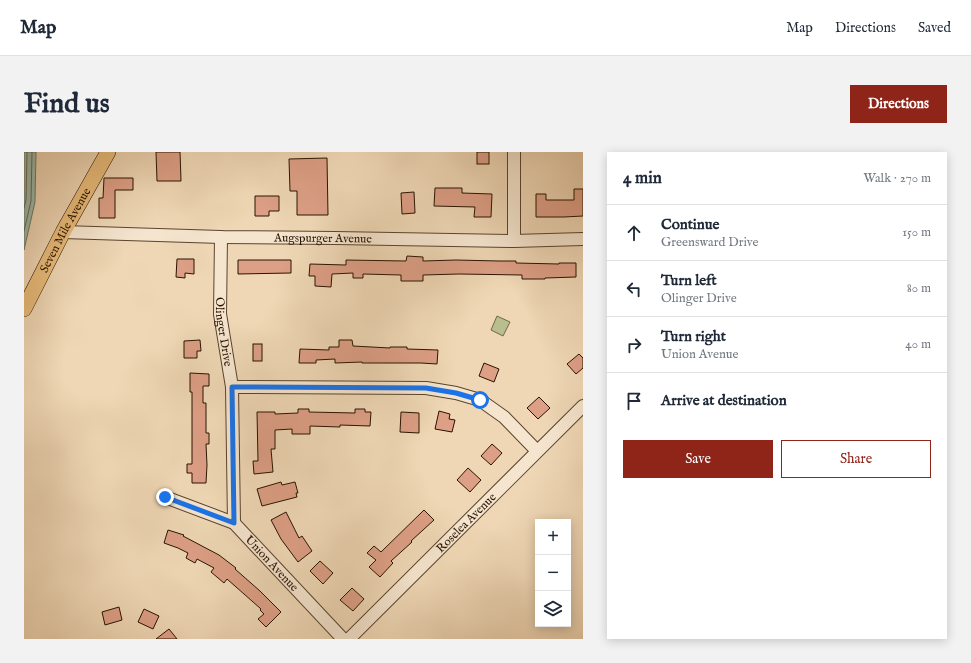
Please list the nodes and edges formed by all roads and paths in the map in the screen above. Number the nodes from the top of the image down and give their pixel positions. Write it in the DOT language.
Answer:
graph roads {
  1 [pos="108,152"];
  2 [pos="514,152"];
  3 [pos="63,232"];
  4 [pos="221,237"];
  5 [pos="583,239"];
  6 [pos="514,241"];
  7 [pos="24,309"];
  8 [pos="232,387"];
  9 [pos="583,406"];
  10 [pos="537,451"];
  11 [pos="165,497"];
  12 [pos="234,523"];
  13 [pos="344,639"];
  14 [pos="350,639"];
  1 -- 3 [label="main road, Seven Mile Avenue"];
  2 -- 6 [label="street"];
  3 -- 4 [label="street, Augspurger Avenue"];
  3 -- 7 [label="main road, Seven Mile Avenue"];
  4 -- 6 [label="street, Augspurger Avenue"];
  4 -- 8 [label="street, Olinger Drive"];
  5 -- 6 [label="street, Augspurger Avenue"];
  8 -- 10 [label="street"];
  8 -- 12 [label="street, Olinger Drive"];
  9 -- 10 [label="street, Roselea Avenue"];
  10 -- 14 [label="street, Roselea Avenue"];
  11 -- 12 [label="street, Union Avenue"];
  12 -- 13 [label="street, Union Avenue"];
}
